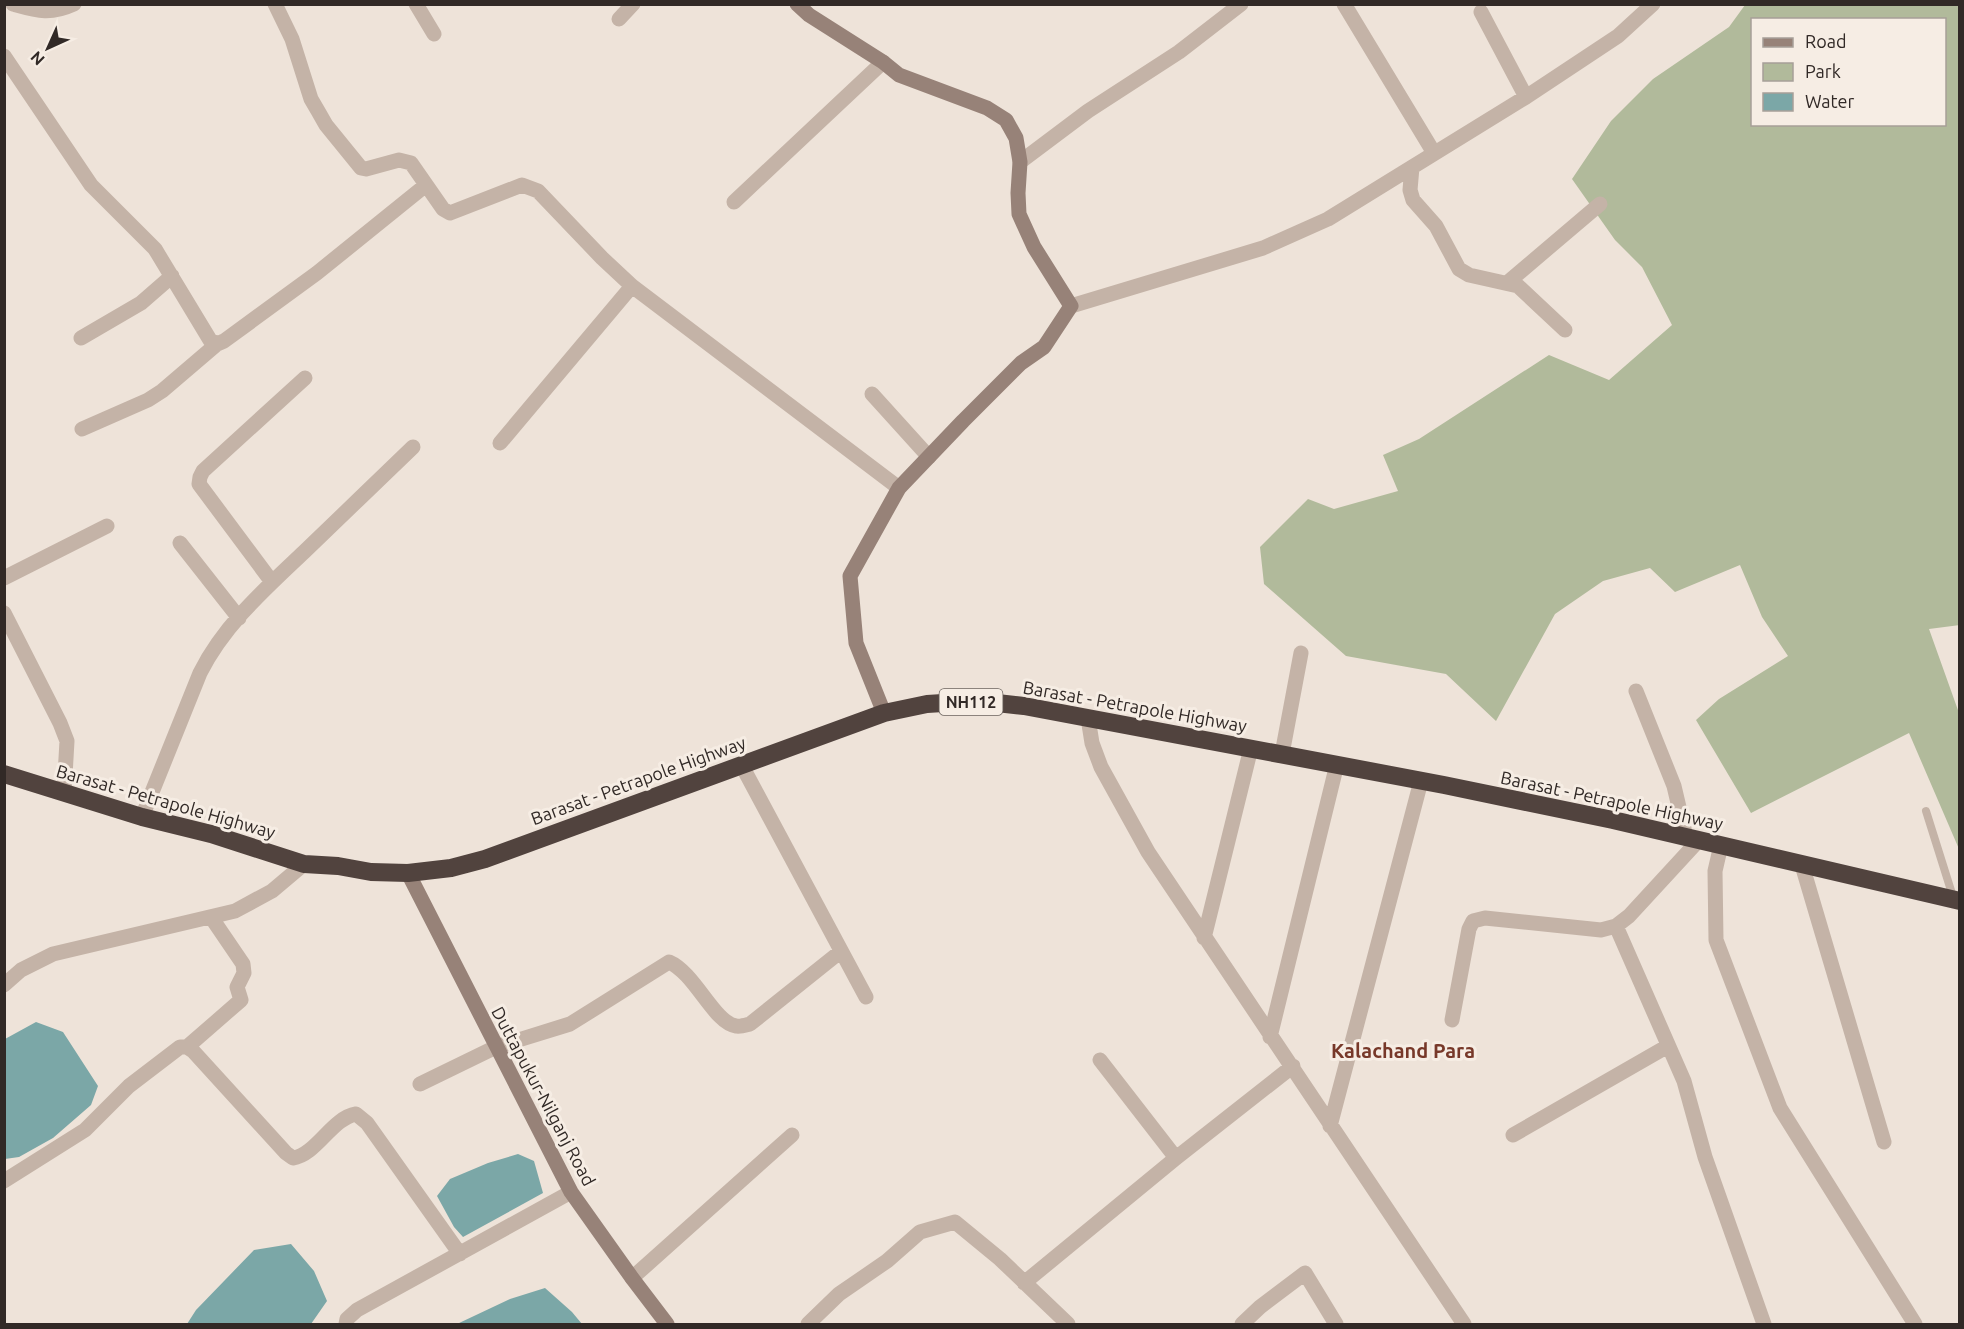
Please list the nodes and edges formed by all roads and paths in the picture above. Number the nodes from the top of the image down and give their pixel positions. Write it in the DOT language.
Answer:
graph roads {
  1 [pos="13,4"];
  2 [pos="74,4"];
  3 [pos="275,4"];
  4 [pos="416,4"];
  5 [pos="633,4"];
  6 [pos="797,4"];
  7 [pos="1241,4"];
  8 [pos="1344,4"];
  9 [pos="1653,4"];
  10 [pos="1480,12"];
  11 [pos="619,19"];
  12 [pos="434,34"];
  13 [pos="4,56"];
  14 [pos="883,62"];
  15 [pos="1526,96"];
  16 [pos="1434,153"];
  17 [pos="1020,162"];
  18 [pos="1412,167"];
  19 [pos="426,185"];
  20 [pos="734,202"];
  21 [pos="1600,204"];
  22 [pos="172,276"];
  23 [pos="1507,283"];
  24 [pos="632,286"];
  25 [pos="1071,306"];
  26 [pos="1565,330"];
  27 [pos="81,338"];
  28 [pos="217,344"];
  29 [pos="305,378"];
  30 [pos="872,394"];
  31 [pos="82,429"];
  32 [pos="500,443"];
  33 [pos="413,447"];
  34 [pos="929,457"];
  35 [pos="899,488"];
  36 [pos="106,526"];
  37 [pos="180,543"];
  38 [pos="4,578"];
  39 [pos="272,582"];
  40 [pos="4,613"];
  41 [pos="239,618"];
  42 [pos="1301,652"];
  43 [pos="1636,691"];
  44 [pos="884,713"];
  45 [pos="1088,718"];
  46 [pos="1251,748"];
  47 [pos="1282,754"];
  48 [pos="741,764"];
  49 [pos="1336,764"];
  50 [pos="4,774"];
  51 [pos="1421,781"];
  52 [pos="64,794"];
  53 [pos="1926,811"];
  54 [pos="142,818"];
  55 [pos="1693,839"];
  56 [pos="1721,845"];
  57 [pos="304,864"];
  58 [pos="1802,865"];
  59 [pos="408,873"];
  60 [pos="1957,901"];
  61 [pos="211,917"];
  62 [pos="1616,926"];
  63 [pos="1204,938"];
  64 [pos="840,952"];
  65 [pos="4,985"];
  66 [pos="866,997"];
  67 [pos="1452,1020"];
  68 [pos="1270,1037"];
  69 [pos="1668,1046"];
  70 [pos="187,1047"];
  71 [pos="496,1047"];
  72 [pos="1100,1060"];
  73 [pos="1293,1066"];
  74 [pos="420,1084"];
  75 [pos="1330,1126"];
  76 [pos="792,1135"];
  77 [pos="1513,1136"];
  78 [pos="1884,1142"];
  79 [pos="1176,1158"];
  80 [pos="4,1181"];
  81 [pos="571,1192"];
  82 [pos="460,1254"];
  83 [pos="632,1278"];
  84 [pos="1024,1283"];
  85 [pos="346,1324"];
  86 [pos="668,1324"];
  87 [pos="808,1324"];
  88 [pos="1068,1324"];
  89 [pos="1242,1324"];
  90 [pos="1336,1324"];
  91 [pos="1464,1324"];
  92 [pos="1764,1324"];
  93 [pos="1915,1324"];
  1 -- 2 [label="street"];
  3 -- 19 [label="street"];
  4 -- 12 [label="street"];
  5 -- 11 [label="street"];
  6 -- 14 [label="street"];
  7 -- 17 [label="street"];
  8 -- 16 [label="street"];
  9 -- 15 [label="street"];
  10 -- 15 [label="street"];
  13 -- 22 [label="street"];
  14 -- 17 [label="street"];
  14 -- 20 [label="street"];
  15 -- 16 [label="street"];
  16 -- 18 [label="street"];
  17 -- 25 [label="street"];
  18 -- 23 [label="street"];
  18 -- 25 [label="street"];
  19 -- 24 [label="street"];
  19 -- 28 [label="street"];
  21 -- 23 [label="street"];
  22 -- 27 [label="street"];
  22 -- 28 [label="street"];
  23 -- 26 [label="street"];
  24 -- 32 [label="street"];
  24 -- 35 [label="street"];
  25 -- 34 [label="street"];
  28 -- 31 [label="street"];
  29 -- 39 [label="street"];
  30 -- 34 [label="street"];
  33 -- 39 [label="street"];
  34 -- 35 [label="street"];
  35 -- 44 [label="street"];
  36 -- 38 [label="street"];
  37 -- 41 [label="street"];
  39 -- 41 [label="street"];
  40 -- 52 [label="street"];
  41 -- 54 [label="street"];
  42 -- 47 [label="street"];
  43 -- 55 [label="street"];
  44 -- 45 [label="highway, Barasat - Petrapole Highway / NH112"];
  44 -- 48 [label="highway, Barasat - Petrapole Highway / NH112"];
  45 -- 46 [label="highway, Barasat - Petrapole Highway / NH112"];
  45 -- 63 [label="street"];
  46 -- 47 [label="highway, Barasat - Petrapole Highway / NH112"];
  46 -- 63 [label="street"];
  47 -- 49 [label="highway, Barasat - Petrapole Highway / NH112"];
  48 -- 59 [label="highway, Barasat - Petrapole Highway / NH112"];
  48 -- 64 [label="street"];
  49 -- 51 [label="highway, Barasat - Petrapole Highway / NH112"];
  49 -- 68 [label="street"];
  50 -- 52 [label="highway, Barasat - Petrapole Highway / NH112"];
  51 -- 55 [label="highway, Barasat - Petrapole Highway / NH112"];
  51 -- 75 [label="street"];
  52 -- 54 [label="highway, Barasat - Petrapole Highway / NH112"];
  53 -- 60 [label="lane"];
  54 -- 57 [label="highway, Barasat - Petrapole Highway / NH112"];
  55 -- 56 [label="highway, Barasat - Petrapole Highway / NH112"];
  55 -- 62 [label="street"];
  56 -- 58 [label="highway, Barasat - Petrapole Highway / NH112"];
  56 -- 93 [label="street"];
  57 -- 59 [label="highway, Barasat - Petrapole Highway / NH112"];
  57 -- 61 [label="street"];
  58 -- 60 [label="highway, Barasat - Petrapole Highway / NH112"];
  58 -- 78 [label="street"];
  59 -- 71 [label="street, Duttapukur-Nilganj Road"];
  61 -- 65 [label="street"];
  61 -- 70 [label="street"];
  62 -- 67 [label="street"];
  62 -- 69 [label="street"];
  63 -- 68 [label="street"];
  64 -- 66 [label="street"];
  64 -- 71 [label="street"];
  68 -- 73 [label="street"];
  69 -- 77 [label="street"];
  69 -- 92 [label="street"];
  70 -- 80 [label="street"];
  70 -- 82 [label="street"];
  71 -- 74 [label="street"];
  71 -- 81 [label="street, Duttapukur-Nilganj Road"];
  72 -- 79 [label="street"];
  73 -- 75 [label="street"];
  73 -- 79 [label="street"];
  75 -- 91 [label="street"];
  76 -- 83 [label="street"];
  79 -- 84 [label="street"];
  81 -- 82 [label="street"];
  81 -- 83 [label="street, Duttapukur-Nilganj Road"];
  82 -- 85 [label="street"];
  83 -- 86 [label="street, Duttapukur-Nilganj Road"];
  84 -- 87 [label="street"];
  84 -- 88 [label="street"];
  89 -- 90 [label="street"];
}
